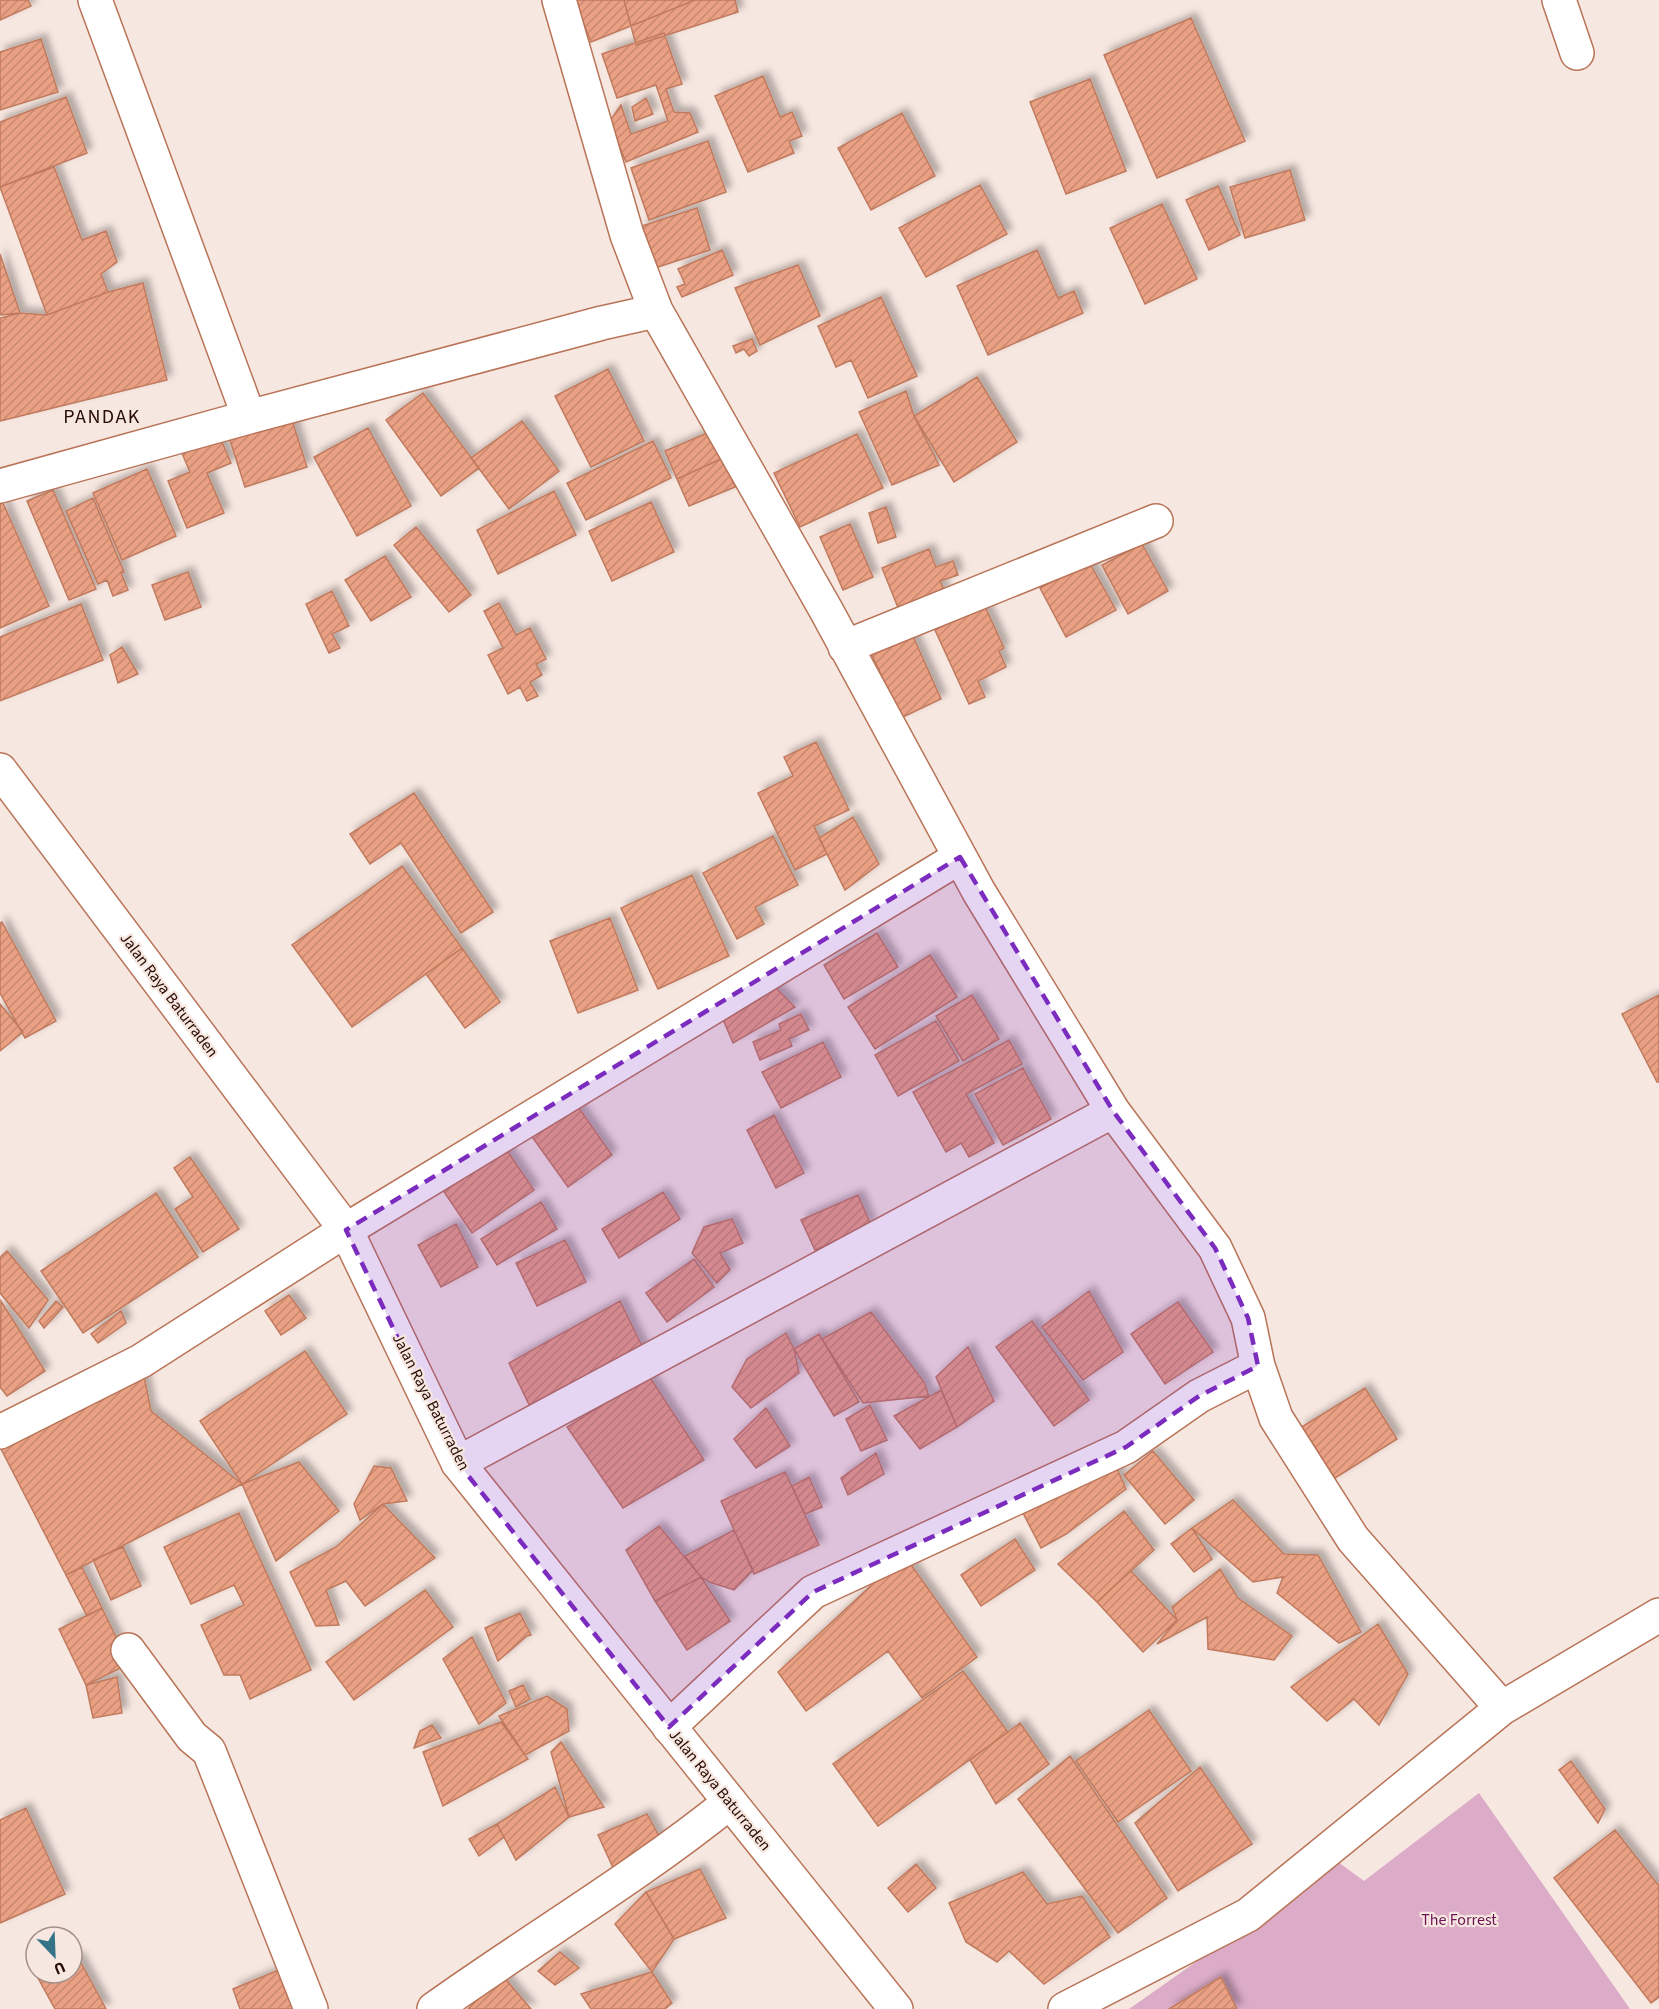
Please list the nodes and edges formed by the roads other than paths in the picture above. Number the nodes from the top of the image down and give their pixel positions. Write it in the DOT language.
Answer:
graph roads {
  1 [pos="95,0"];
  2 [pos="559,0"];
  3 [pos="1559,0"];
  4 [pos="1577,53"];
  5 [pos="656,311"];
  6 [pos="249,417"];
  7 [pos="0,486"];
  8 [pos="1156,521"];
  9 [pos="845,646"];
  10 [pos="0,770"];
  11 [pos="960,857"];
  12 [pos="1113,1111"];
  13 [pos="346,1230"];
  14 [pos="1258,1366"];
  15 [pos="0,1432"];
  16 [pos="459,1464"];
  17 [pos="1659,1615"];
  18 [pos="128,1650"];
  19 [pos="1502,1708"];
  20 [pos="669,1727"];
  21 [pos="730,1802"];
  22 [pos="311,2009"];
  23 [pos="434,2009"];
  24 [pos="896,2009"];
  25 [pos="1065,2009"];
  1 -- 6 [label="street"];
  2 -- 5 [label="street"];
  3 -- 4 [label="street"];
  5 -- 6 [label="street"];
  5 -- 9 [label="street"];
  6 -- 7 [label="street"];
  8 -- 9 [label="street"];
  9 -- 11 [label="street"];
  10 -- 13 [label="street, Jalan Raya Baturraden"];
  11 -- 12 [label="street"];
  11 -- 13 [label="street"];
  12 -- 14 [label="street"];
  12 -- 16 [label="street"];
  13 -- 15 [label="street"];
  13 -- 16 [label="street, Jalan Raya Baturraden"];
  14 -- 19 [label="street"];
  14 -- 20 [label="street"];
  16 -- 20 [label="street, Jalan Raya Baturraden"];
  17 -- 19 [label="street"];
  18 -- 22 [label="street"];
  19 -- 25 [label="street"];
  20 -- 21 [label="street, Jalan Raya Baturraden"];
  21 -- 23 [label="street"];
  21 -- 24 [label="street, Jalan Raya Baturraden"];
}
